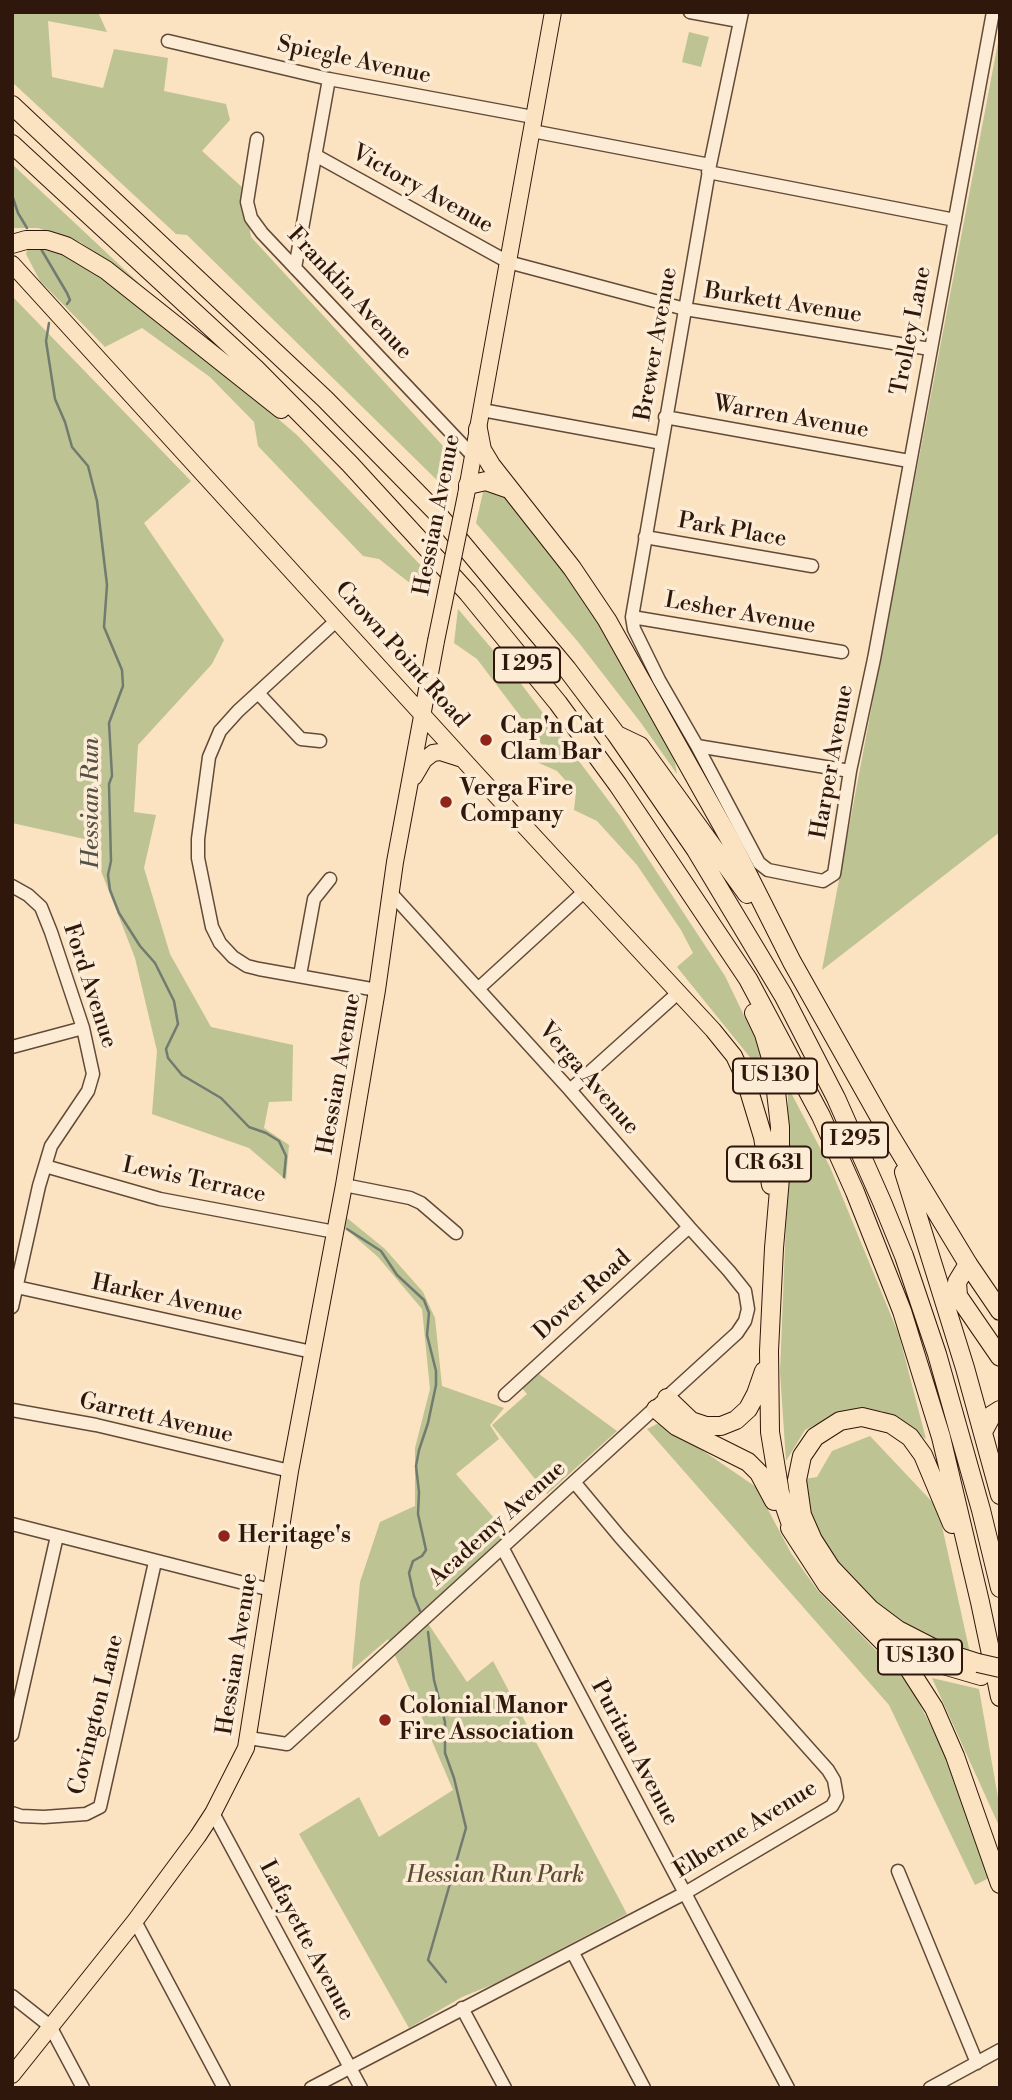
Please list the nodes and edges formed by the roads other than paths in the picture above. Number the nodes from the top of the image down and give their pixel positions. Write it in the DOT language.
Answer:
graph roads {
  1 [pos="553,12"];
  2 [pos="690,12"];
  3 [pos="993,12"];
  4 [pos="741,16"];
  5 [pos="168,41"];
  6 [pos="329,79"];
  7 [pos="12,105"];
  8 [pos="533,124"];
  9 [pos="257,139"];
  10 [pos="12,144"];
  11 [pos="315,155"];
  12 [pos="709,169"];
  13 [pos="955,220"];
  14 [pos="12,244"];
  15 [pos="508,262"];
  16 [pos="12,264"];
  17 [pos="295,268"];
  18 [pos="684,309"];
  19 [pos="930,349"];
  20 [pos="482,410"];
  21 [pos="665,417"];
  22 [pos="478,429"];
  23 [pos="318,432"];
  24 [pos="662,443"];
  25 [pos="473,456"];
  26 [pos="908,461"];
  27 [pos="509,489"];
  28 [pos="467,490"];
  29 [pos="645,537"];
  30 [pos="812,566"];
  31 [pos="632,617"];
  32 [pos="336,621"];
  33 [pos="842,652"];
  34 [pos="874,659"];
  35 [pos="258,693"];
  36 [pos="421,713"];
  37 [pos="616,734"];
  38 [pos="320,741"];
  39 [pos="697,746"];
  40 [pos="463,760"];
  41 [pos="850,771"];
  42 [pos="409,781"];
  43 [pos="834,874"];
  44 [pos="330,878"];
  45 [pos="12,886"];
  46 [pos="586,890"];
  47 [pos="390,892"];
  48 [pos="708,919"];
  49 [pos="793,962"];
  50 [pos="300,975"];
  51 [pos="479,988"];
  52 [pos="377,990"];
  53 [pos="679,992"];
  54 [pos="83,1028"];
  55 [pos="12,1047"];
  56 [pos="747,1084"];
  57 [pos="570,1090"];
  58 [pos="885,1127"];
  59 [pos="45,1166"];
  60 [pos="344,1185"];
  61 [pos="689,1227"];
  62 [pos="335,1232"];
  63 [pos="456,1233"];
  64 [pos="774,1248"];
  65 [pos="968,1264"];
  66 [pos="15,1287"];
  67 [pos="747,1298"];
  68 [pos="12,1307"];
  69 [pos="1000,1311"];
  70 [pos="969,1315"];
  71 [pos="769,1351"];
  72 [pos="312,1353"];
  73 [pos="1000,1357"];
  74 [pos="968,1380"];
  75 [pos="505,1395"];
  76 [pos="662,1403"];
  77 [pos="12,1410"];
  78 [pos="1000,1410"];
  79 [pos="983,1432"];
  80 [pos="290,1471"];
  81 [pos="575,1483"];
  82 [pos="1000,1495"];
  83 [pos="12,1524"];
  84 [pos="57,1536"];
  85 [pos="795,1536"];
  86 [pos="503,1549"];
  87 [pos="155,1562"];
  88 [pos="1000,1588"];
  89 [pos="271,1590"];
  90 [pos="980,1602"];
  91 [pos="866,1625"];
  92 [pos="1000,1668"];
  93 [pos="979,1670"];
  94 [pos="1000,1680"];
  95 [pos="1000,1697"];
  96 [pos="12,1735"];
  97 [pos="249,1738"];
  98 [pos="12,1814"];
  99 [pos="214,1814"];
  100 [pos="898,1871"];
  101 [pos="1000,1884"];
  102 [pos="685,1893"];
  103 [pos="135,1921"];
  104 [pos="573,1953"];
  105 [pos="12,1996"];
  106 [pos="462,2008"];
  107 [pos="50,2026"];
  108 [pos="1000,2050"];
  109 [pos="977,2063"];
  110 [pos="351,2067"];
  111 [pos="12,2075"];
  112 [pos="83,2088"];
  113 [pos="224,2088"];
  114 [pos="311,2088"];
  115 [pos="361,2088"];
  116 [pos="505,2088"];
  117 [pos="644,2088"];
  118 [pos="788,2088"];
  119 [pos="930,2088"];
  1 -- 8 [label="main road, Hessian Avenue"];
  2 -- 4 [label="street"];
  3 -- 13 [label="street, Trolley Lane"];
  4 -- 12 [label="street, Brewer Avenue"];
  5 -- 6 [label="street, Spiegle Avenue"];
  6 -- 8 [label="street, Spiegle Avenue"];
  6 -- 11 [label="street"];
  7 -- 37 [label="highway, I 295"];
  8 -- 12 [label="street, Spiegle Avenue"];
  8 -- 15 [label="main road, Hessian Avenue"];
  9 -- 17 [label="street, Franklin Avenue"];
  10 -- 23 [label="highway, I 295"];
  11 -- 15 [label="street, Victory Avenue"];
  11 -- 17 [label="street"];
  12 -- 13 [label="street, Spiegle Avenue"];
  12 -- 18 [label="street, Brewer Avenue"];
  13 -- 19 [label="street, Trolley Lane"];
  14 -- 23 [label="highway"];
  15 -- 18 [label="street, Burkett Avenue"];
  15 -- 20 [label="main road, Hessian Avenue"];
  16 -- 32 [label="main road, Crown Point Road / CR 631"];
  17 -- 25 [label="street, Franklin Avenue"];
  18 -- 19 [label="street, Burkett Avenue"];
  18 -- 21 [label="street, Brewer Avenue"];
  19 -- 26 [label="street, Trolley Lane"];
  20 -- 22 [label="main road, Hessian Avenue"];
  20 -- 24 [label="street"];
  21 -- 24 [label="street, Brewer Avenue"];
  21 -- 26 [label="street, Warren Avenue"];
  22 -- 25 [label="main road, Hessian Avenue"];
  22 -- 27 [label="highway"];
  23 -- 48 [label="highway, I 295"];
  24 -- 29 [label="street, Brewer Avenue"];
  25 -- 28 [label="main road, Hessian Avenue"];
  26 -- 34 [label="street, Trolley Lane"];
  27 -- 28 [label="highway"];
  27 -- 49 [label="highway"];
  28 -- 36 [label="main road, Hessian Avenue, bridge"];
  29 -- 30 [label="street, Park Place"];
  29 -- 31 [label="street, Brewer Avenue"];
  31 -- 33 [label="street, Lesher Avenue"];
  31 -- 39 [label="street, Brewer Avenue"];
  32 -- 35 [label="street"];
  32 -- 36 [label="main road, Crown Point Road / CR 631"];
  34 -- 41 [label="street, Harper Avenue"];
  35 -- 38 [label="street"];
  35 -- 50 [label="street"];
  36 -- 40 [label="main road, Crown Point Road / CR 631"];
  36 -- 42 [label="main road, Hessian Avenue"];
  37 -- 49 [label="highway, US 130"];
  37 -- 88 [label="highway, I 295"];
  39 -- 41 [label="street"];
  39 -- 43 [label="street, Brewer Avenue"];
  40 -- 42 [label="main road"];
  40 -- 46 [label="main road, Crown Point Road / CR 631"];
  41 -- 43 [label="street, Harper Avenue"];
  42 -- 47 [label="main road, Hessian Avenue"];
  44 -- 50 [label="street"];
  45 -- 54 [label="street, Ford Avenue"];
  46 -- 51 [label="street"];
  46 -- 53 [label="main road, Crown Point Road / CR 631"];
  47 -- 51 [label="street, Verga Avenue"];
  47 -- 52 [label="main road, Hessian Avenue"];
  48 -- 64 [label="highway, US 130"];
  48 -- 90 [label="highway, I 295"];
  49 -- 58 [label="highway, US 130"];
  50 -- 52 [label="street"];
  51 -- 57 [label="street, Verga Avenue"];
  52 -- 60 [label="main road, Hessian Avenue"];
  53 -- 56 [label="main road, Crown Point Road / CR 631"];
  53 -- 57 [label="street"];
  54 -- 55 [label="street"];
  54 -- 59 [label="street, Ford Avenue"];
  56 -- 64 [label="highway, CR 631"];
  57 -- 61 [label="street, Verga Avenue"];
  58 -- 65 [label="highway, US 130"];
  58 -- 74 [label="highway"];
  59 -- 62 [label="street, Lewis Terrace"];
  59 -- 66 [label="street, Ford Avenue"];
  60 -- 62 [label="main road, Hessian Avenue"];
  60 -- 63 [label="street"];
  61 -- 67 [label="street, Verga Avenue"];
  61 -- 75 [label="street, Dover Road"];
  62 -- 72 [label="main road, Hessian Avenue"];
  64 -- 71 [label="highway, US 130"];
  65 -- 69 [label="highway, US 130"];
  65 -- 70 [label="highway"];
  66 -- 68 [label="street, Ford Avenue"];
  66 -- 72 [label="street, Harker Avenue"];
  67 -- 76 [label="street, Academy Avenue"];
  70 -- 73 [label="highway"];
  70 -- 74 [label="highway"];
  71 -- 76 [label="highway"];
  71 -- 85 [label="highway, US 130"];
  72 -- 80 [label="main road, Hessian Avenue"];
  74 -- 79 [label="highway"];
  76 -- 81 [label="street, Academy Avenue"];
  76 -- 85 [label="highway"];
  77 -- 80 [label="street, Garrett Avenue"];
  78 -- 79 [label="highway"];
  79 -- 82 [label="highway"];
  80 -- 89 [label="main road, Hessian Avenue"];
  81 -- 86 [label="street, Academy Avenue"];
  81 -- 102 [label="street, Elberne Avenue"];
  83 -- 84 [label="street"];
  84 -- 87 [label="street"];
  84 -- 96 [label="street"];
  85 -- 91 [label="highway, US 130"];
  86 -- 97 [label="street, Academy Avenue"];
  86 -- 102 [label="street, Puritan Avenue"];
  87 -- 89 [label="street"];
  87 -- 98 [label="street, Covington Lane"];
  89 -- 97 [label="main road, Hessian Avenue"];
  90 -- 93 [label="highway"];
  90 -- 95 [label="highway, I 295"];
  91 -- 93 [label="highway, US 130"];
  91 -- 101 [label="highway"];
  92 -- 93 [label="highway, bridge"];
  93 -- 94 [label="highway, US 130"];
  97 -- 99 [label="main road, Hessian Avenue"];
  99 -- 103 [label="main road, Hessian Avenue"];
  99 -- 110 [label="street, Lafayette Avenue"];
  100 -- 109 [label="street"];
  102 -- 104 [label="street, Elberne Avenue"];
  102 -- 118 [label="street, Puritan Avenue"];
  103 -- 107 [label="main road, Hessian Avenue"];
  103 -- 113 [label="street"];
  104 -- 106 [label="street, Elberne Avenue"];
  104 -- 117 [label="street"];
  105 -- 107 [label="street"];
  106 -- 110 [label="street, Elberne Avenue"];
  106 -- 116 [label="street"];
  107 -- 111 [label="main road, Hessian Avenue"];
  107 -- 112 [label="street"];
  108 -- 109 [label="street"];
  109 -- 119 [label="street"];
  110 -- 114 [label="street, Elberne Avenue"];
  110 -- 115 [label="street, Lafayette Avenue"];
}
